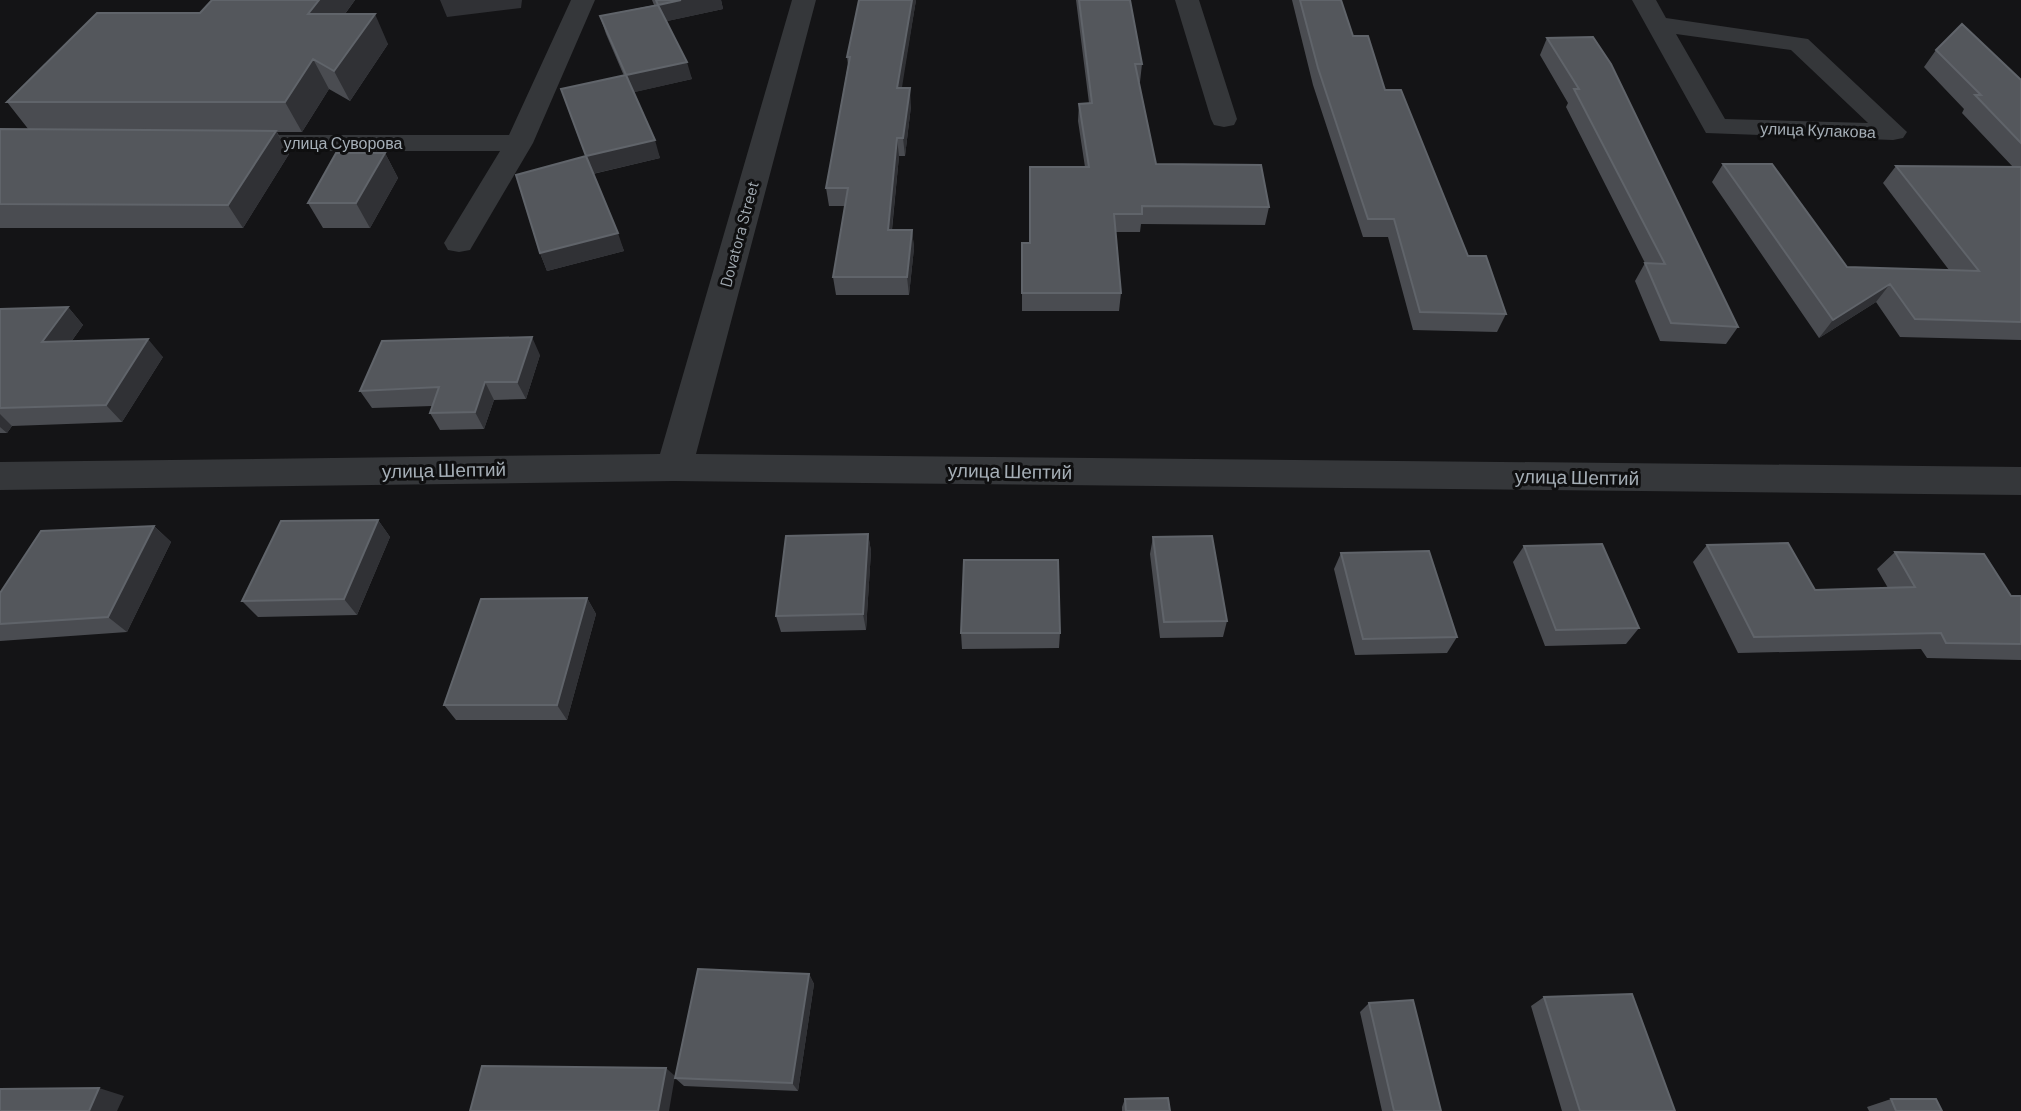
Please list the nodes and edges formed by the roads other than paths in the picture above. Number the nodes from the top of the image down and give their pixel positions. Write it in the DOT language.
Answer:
graph roads {
  1 [pos="583,0"];
  2 [pos="804,0"];
  3 [pos="1188,0"];
  4 [pos="1644,0"];
  5 [pos="1658,24"];
  6 [pos="1224,119"];
  7 [pos="205,143"];
  8 [pos="519,143"];
  9 [pos="459,243"];
  10 [pos="674,467"];
  11 [pos="0,476"];
  12 [pos="2021,481"];
  1 -- 8 [label="street"];
  2 -- 10 [label="street, Dovatora Street"];
  3 -- 6 [label="street"];
  4 -- 5 [label="street, улица Кулакова"];
  5 -- 5 [label="street, улица Кулакова"];
  7 -- 8 [label="street, улица Суворова"];
  8 -- 9 [label="street"];
  10 -- 11 [label="street, улица Шептий"];
  10 -- 12 [label="street, улица Шептий"];
}
